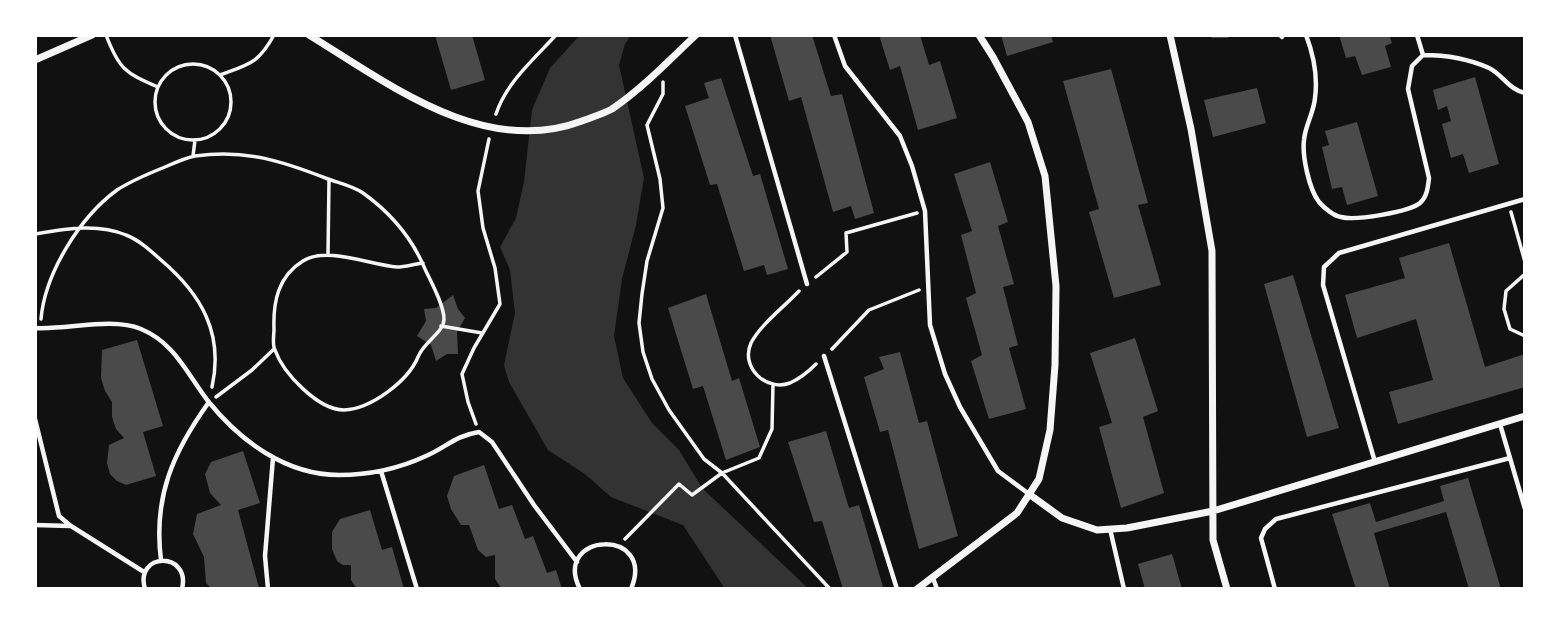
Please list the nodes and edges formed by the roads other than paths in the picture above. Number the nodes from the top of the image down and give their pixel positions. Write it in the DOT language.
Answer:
graph roads {
  1 [pos="92,35"];
  2 [pos="309,35"];
  3 [pos="696,35"];
  4 [pos="735,35"];
  5 [pos="834,35"];
  6 [pos="979,35"];
  7 [pos="1171,35"];
  8 [pos="1212,35"];
  9 [pos="1228,35"];
  10 [pos="1306,35"];
  11 [pos="1417,35"];
  12 [pos="1423,55"];
  13 [pos="35,60"];
  14 [pos="1525,93"];
  15 [pos="1525,199"];
  16 [pos="807,284"];
  17 [pos="37,328"];
  18 [pos="824,356"];
  19 [pos="209,402"];
  20 [pos="1525,416"];
  21 [pos="35,419"];
  22 [pos="1500,424"];
  23 [pos="273,458"];
  24 [pos="1510,458"];
  25 [pos="1375,461"];
  26 [pos="381,471"];
  27 [pos="1029,494"];
  28 [pos="1525,509"];
  29 [pos="1213,511"];
  30 [pos="35,526"];
  31 [pos="71,526"];
  32 [pos="1110,529"];
  33 [pos="161,560"];
  34 [pos="577,562"];
  35 [pos="144,572"];
  36 [pos="933,577"];
  37 [pos="145,589"];
  38 [pos="182,589"];
  39 [pos="268,589"];
  40 [pos="417,589"];
  41 [pos="580,589"];
  42 [pos="631,589"];
  43 [pos="897,589"];
  44 [pos="917,589"];
  45 [pos="937,589"];
  46 [pos="1124,589"];
  47 [pos="1227,589"];
  48 [pos="1275,589"];
  1 -- 13 [label="street"];
  2 -- 3 [label="street"];
  4 -- 16 [label="lane"];
  5 -- 27 [label="lane"];
  6 -- 27 [label="street"];
  7 -- 29 [label="street"];
  8 -- 9 [label="lane"];
  10 -- 12 [label="lane"];
  11 -- 12 [label="lane"];
  12 -- 14 [label="lane"];
  15 -- 25 [label="lane"];
  17 -- 19 [label="lane"];
  18 -- 43 [label="lane"];
  19 -- 23 [label="lane"];
  19 -- 33 [label="lane"];
  20 -- 22 [label="street"];
  21 -- 31 [label="lane"];
  22 -- 24 [label="lane"];
  22 -- 25 [label="street"];
  23 -- 26 [label="lane"];
  23 -- 39 [label="lane"];
  24 -- 28 [label="lane"];
  24 -- 48 [label="lane"];
  25 -- 29 [label="street"];
  26 -- 34 [label="lane"];
  26 -- 40 [label="lane"];
  27 -- 32 [label="street"];
  27 -- 36 [label="street"];
  29 -- 32 [label="street"];
  29 -- 47 [label="street"];
  30 -- 31 [label="lane"];
  31 -- 35 [label="lane"];
  32 -- 46 [label="lane"];
  33 -- 35 [label="lane"];
  33 -- 38 [label="lane"];
  34 -- 41 [label="lane"];
  34 -- 42 [label="lane"];
  35 -- 37 [label="lane"];
  36 -- 44 [label="street"];
  36 -- 45 [label="lane"];
}
